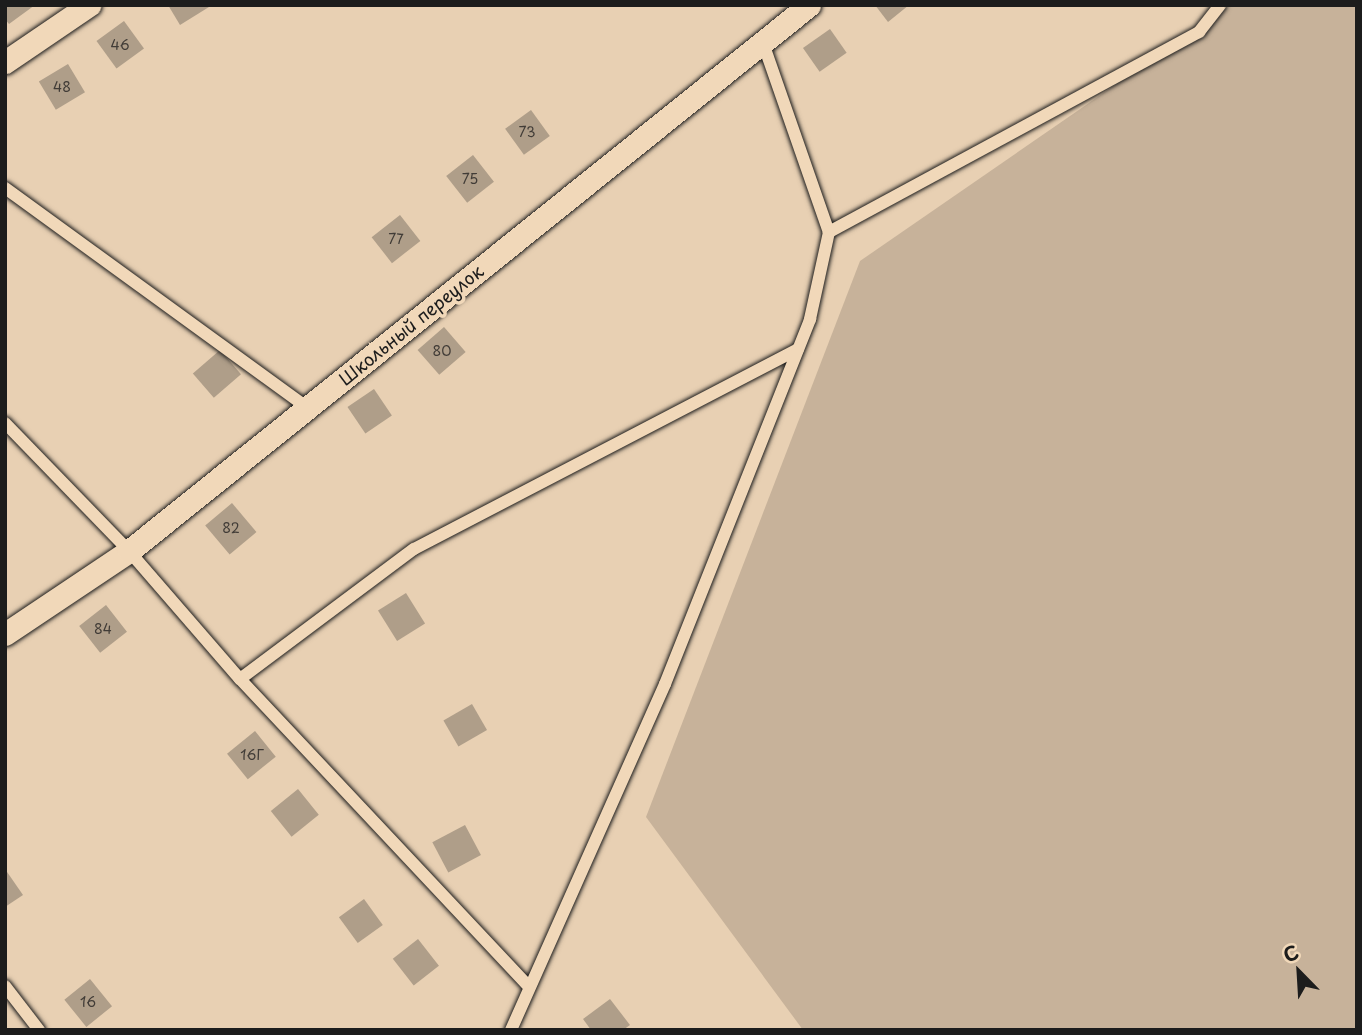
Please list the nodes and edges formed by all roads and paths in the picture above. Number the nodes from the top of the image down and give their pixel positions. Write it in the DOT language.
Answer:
graph roads {
  1 [pos="89,5"];
  2 [pos="809,5"];
  3 [pos="1220,5"];
  4 [pos="763,43"];
  5 [pos="5,62"];
  6 [pos="5,188"];
  7 [pos="829,232"];
  8 [pos="798,349"];
  9 [pos="308,408"];
  10 [pos="5,423"];
  11 [pos="129,551"];
  12 [pos="5,634"];
  13 [pos="240,679"];
  14 [pos="5,986"];
  15 [pos="528,986"];
  16 [pos="39,1030"];
  17 [pos="511,1030"];
  1 -- 5 [label="street"];
  2 -- 4 [label="street, Школьный переулок"];
  3 -- 7 [label="lane"];
  4 -- 7 [label="lane"];
  4 -- 9 [label="street, Школьный переулок"];
  6 -- 9 [label="lane"];
  7 -- 8 [label="lane"];
  8 -- 13 [label="lane"];
  8 -- 15 [label="lane"];
  9 -- 11 [label="street, Школьный переулок"];
  10 -- 11 [label="lane"];
  11 -- 12 [label="street, Школьный переулок"];
  11 -- 13 [label="lane"];
  13 -- 15 [label="lane"];
  14 -- 16 [label="lane"];
  15 -- 17 [label="lane"];
}
